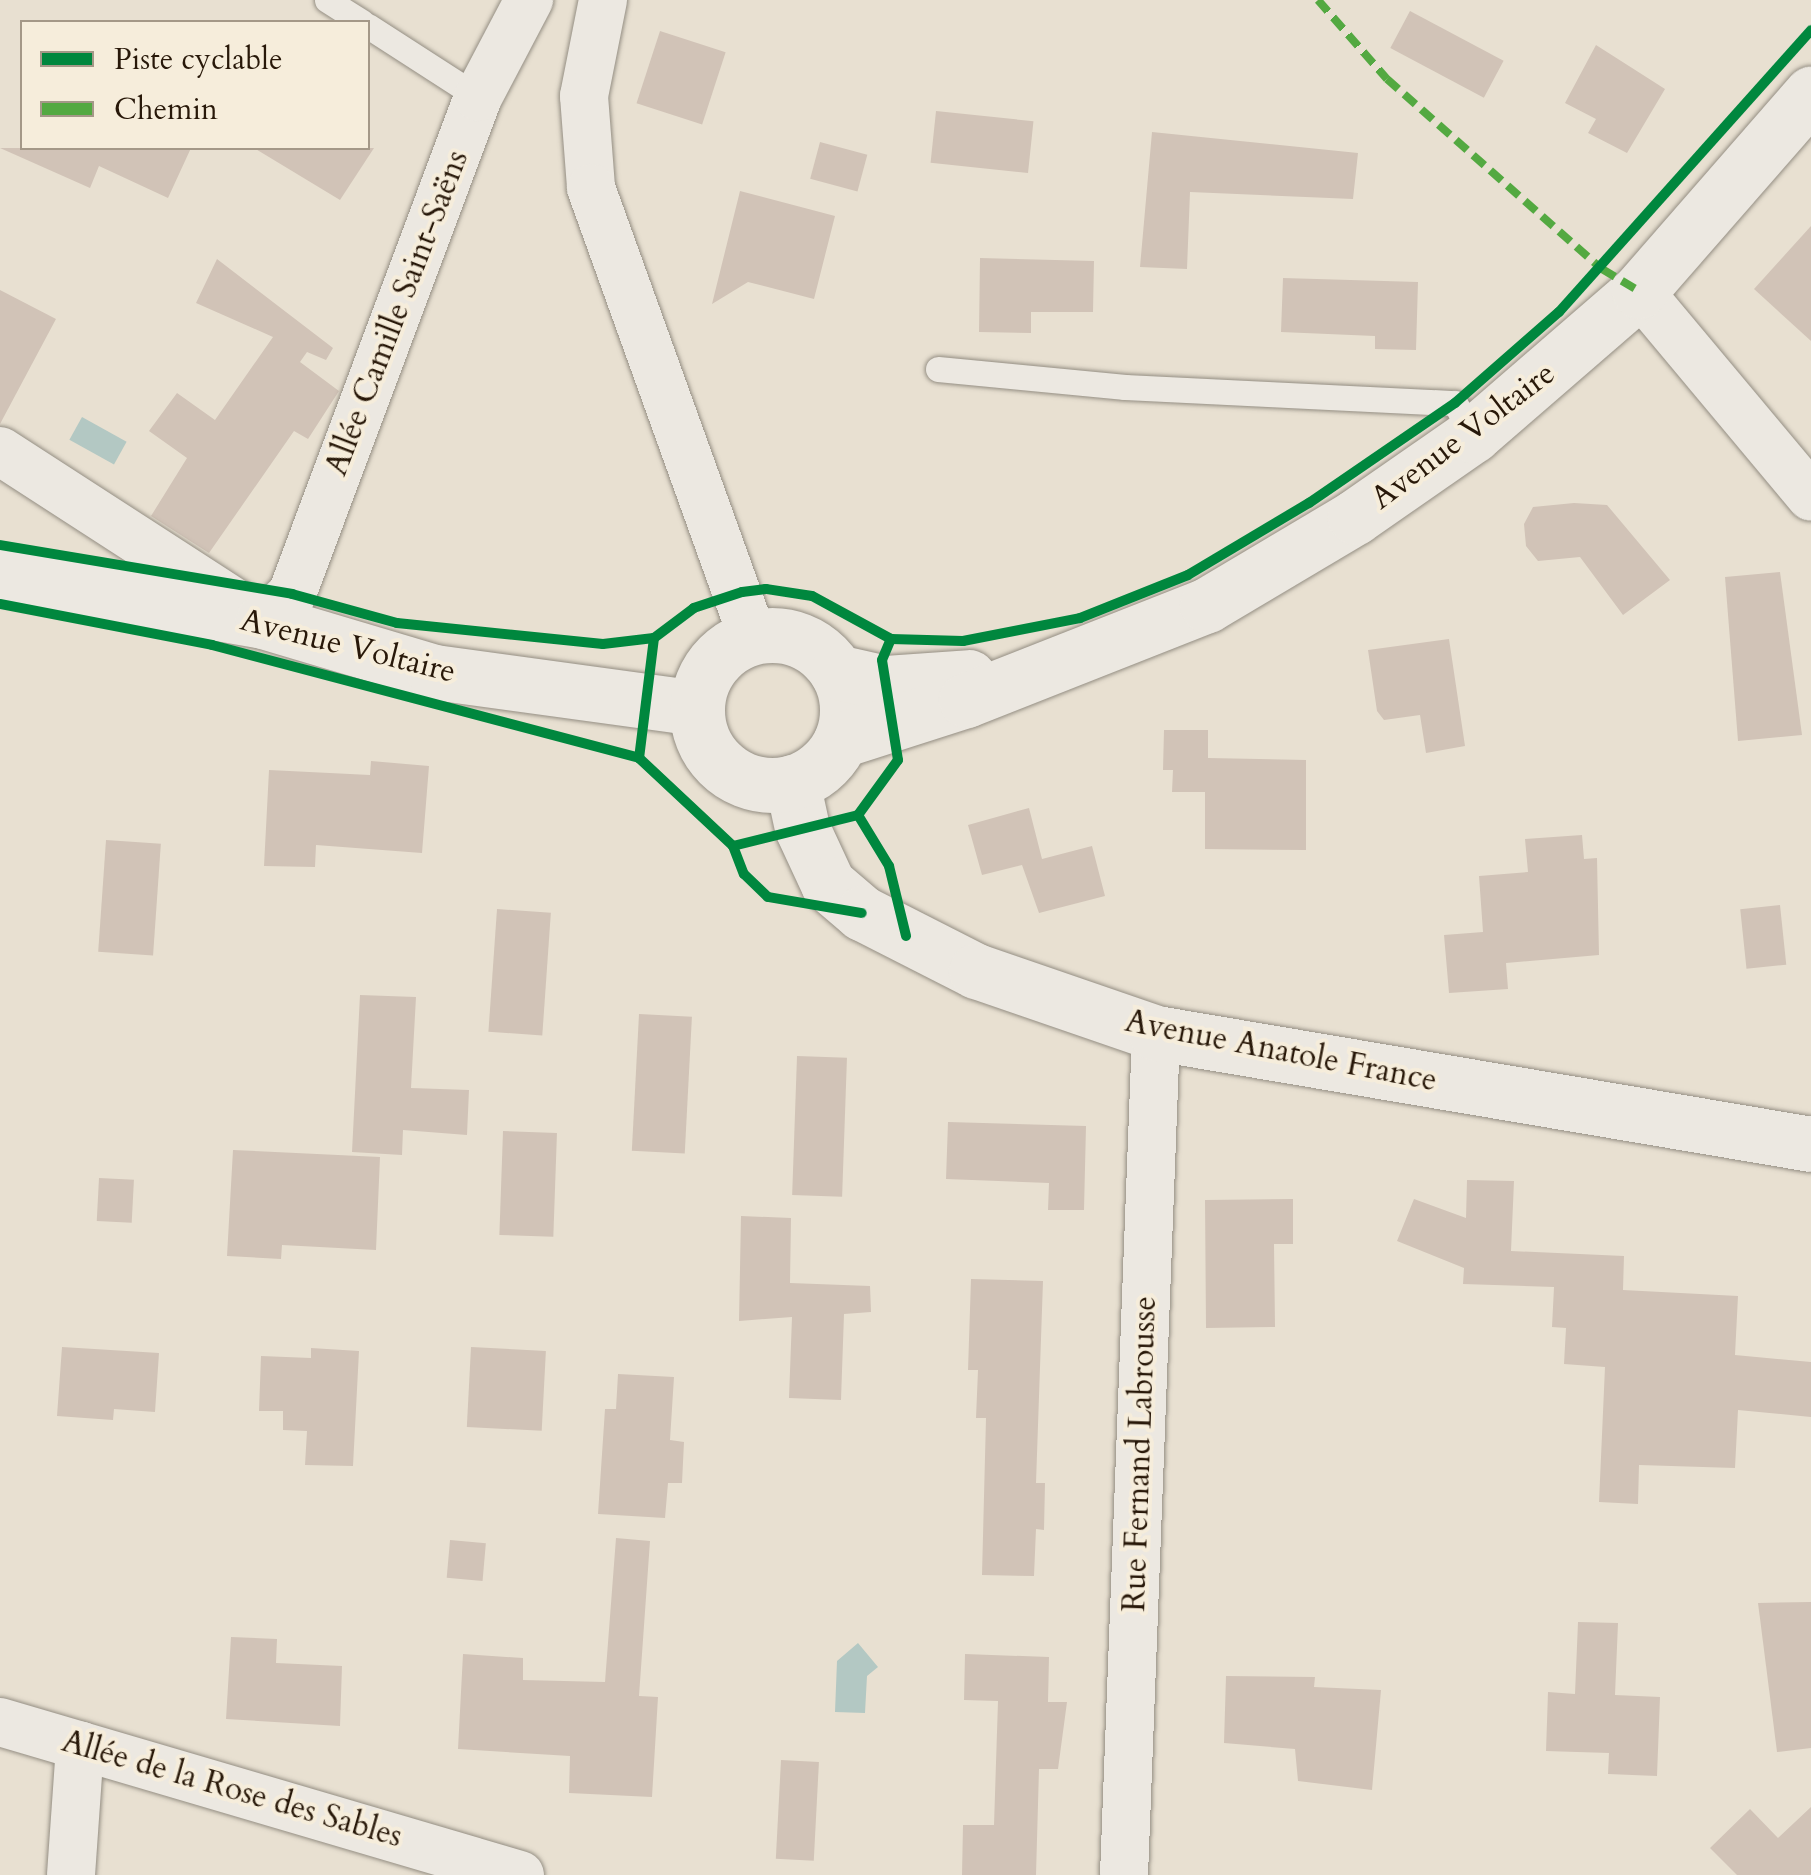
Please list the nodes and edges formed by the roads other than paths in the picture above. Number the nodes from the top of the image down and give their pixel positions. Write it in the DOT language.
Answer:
graph roads {
  1 [pos="327,0"];
  2 [pos="530,0"];
  3 [pos="603,0"];
  4 [pos="359,20"];
  5 [pos="370,27"];
  6 [pos="1811,94"];
  7 [pos="478,97"];
  8 [pos="1640,290"];
  9 [pos="938,368"];
  10 [pos="1473,435"];
  11 [pos="0,451"];
  12 [pos="1811,497"];
  13 [pos="0,575"];
  14 [pos="262,621"];
  15 [pos="753,637"];
  16 [pos="1037,670"];
  17 [pos="837,672"];
  18 [pos="696,708"];
  19 [pos="840,740"];
  20 [pos="792,782"];
  21 [pos="1156,1033"];
  22 [pos="1811,1144"];
  23 [pos="0,1722"];
  24 [pos="80,1745"];
  25 [pos="438,1861"];
  26 [pos="71,1875"];
  27 [pos="520,1875"];
  28 [pos="1124,1875"];
  1 -- 4 [label="lane"];
  2 -- 7 [label="street, Allée Camille Saint-Saëns"];
  3 -- 15 [label="street"];
  5 -- 7 [label="lane"];
  6 -- 8 [label="main road, Avenue Voltaire"];
  7 -- 14 [label="street, Allée Camille Saint-Saëns"];
  8 -- 10 [label="main road, Avenue Voltaire"];
  8 -- 12 [label="street"];
  9 -- 10 [label="lane"];
  10 -- 16 [label="main road, Avenue Voltaire"];
  11 -- 14 [label="street"];
  13 -- 14 [label="main road, Avenue Voltaire"];
  14 -- 18 [label="main road, Avenue Voltaire"];
  15 -- 17 [label="main road"];
  15 -- 18 [label="main road"];
  16 -- 17 [label="main road, Avenue Voltaire"];
  16 -- 19 [label="main road, Avenue Voltaire"];
  17 -- 19 [label="main road"];
  18 -- 20 [label="main road"];
  19 -- 20 [label="main road"];
  20 -- 21 [label="main road, Avenue Anatole France"];
  21 -- 22 [label="main road, Avenue Anatole France"];
  21 -- 28 [label="street, Rue Fernand Labrousse"];
  23 -- 24 [label="street, Allée de la Rose des Sables"];
  24 -- 25 [label="street, Allée de la Rose des Sables"];
  24 -- 26 [label="street"];
  25 -- 27 [label="street, Allée de la Rose des Sables"];
}
